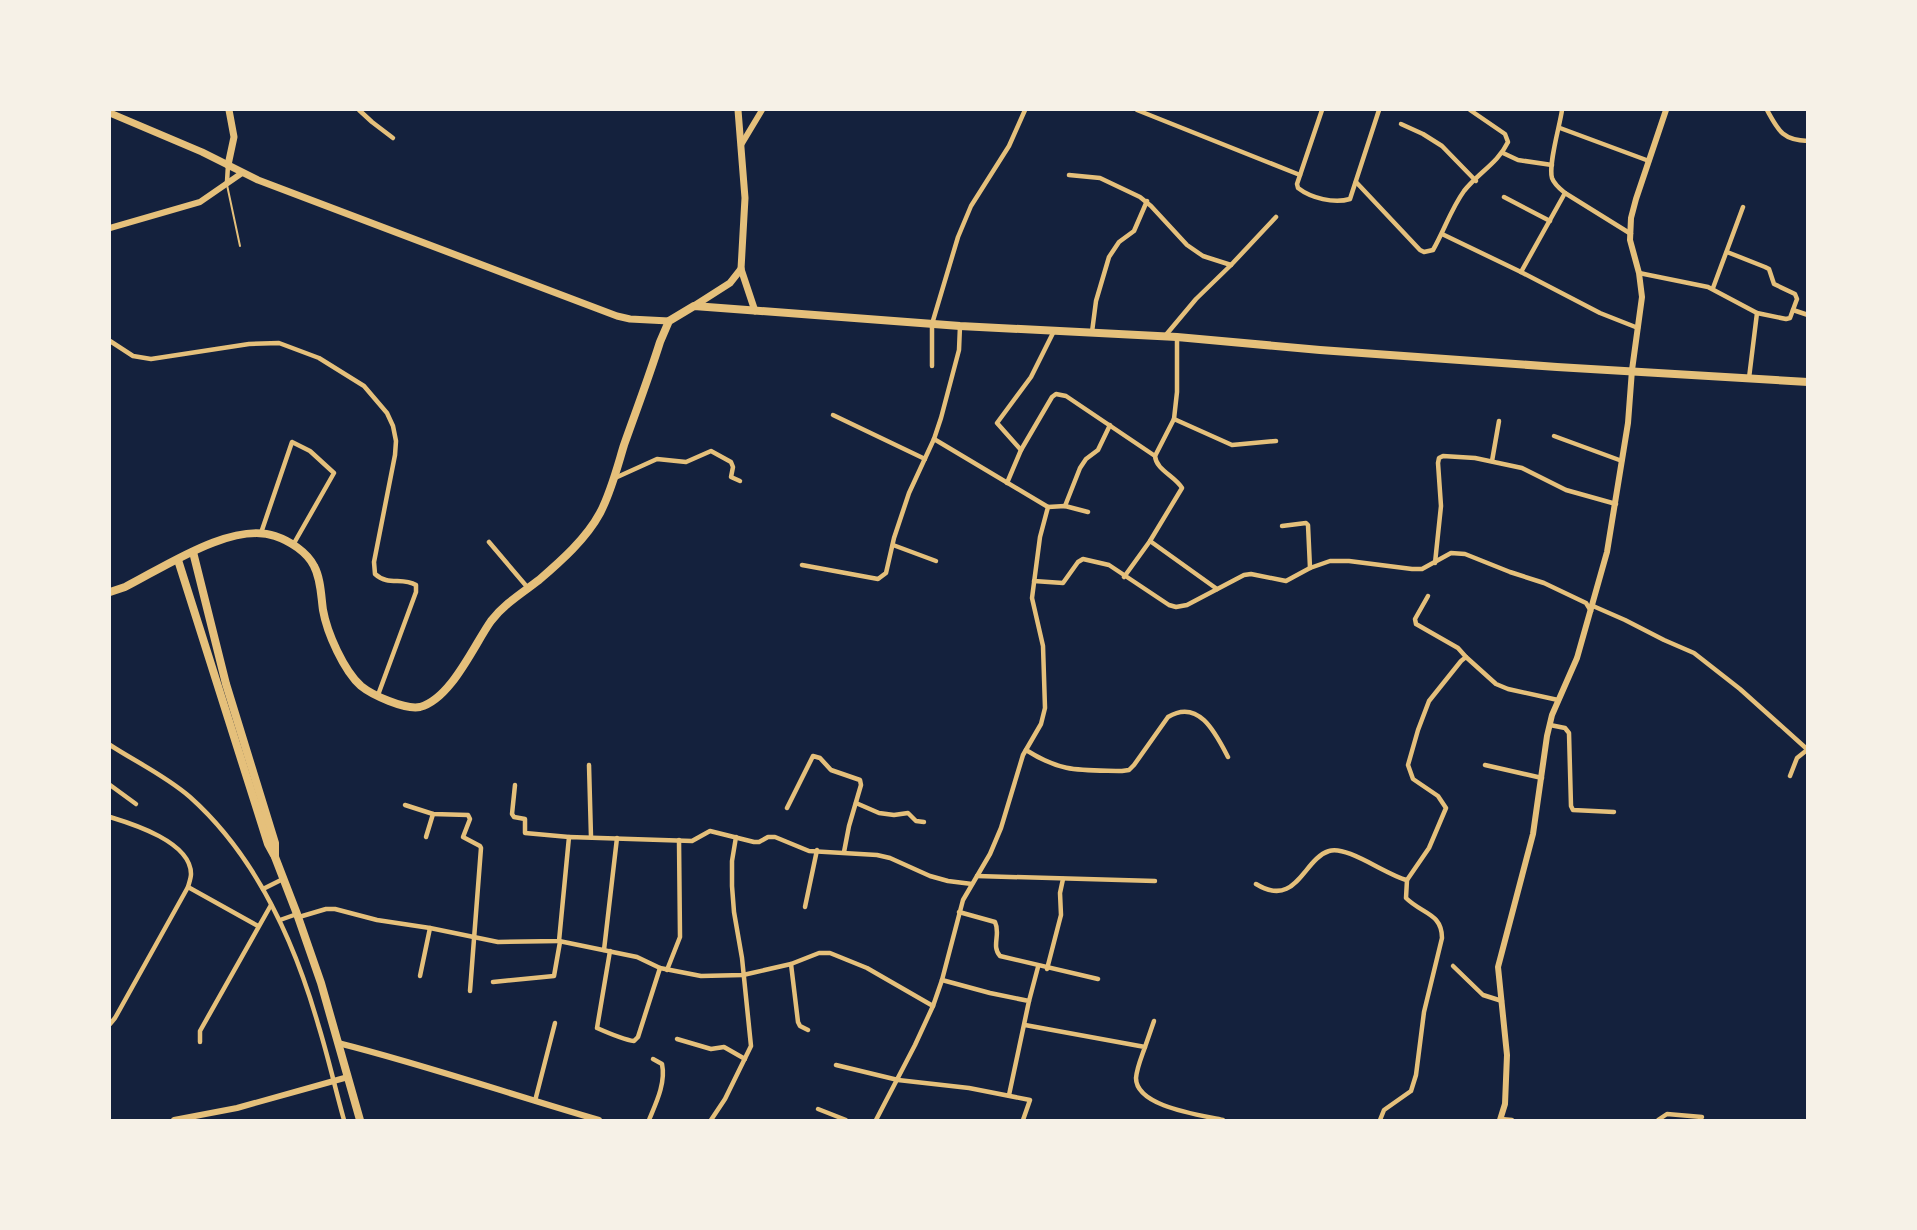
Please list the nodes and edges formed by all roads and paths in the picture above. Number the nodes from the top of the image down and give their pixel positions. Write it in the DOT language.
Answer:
graph roads {
  1 [pos="229,110"];
  2 [pos="359,110"];
  3 [pos="738,110"];
  4 [pos="762,110"];
  5 [pos="1025,110"];
  6 [pos="1137,110"];
  7 [pos="1322,110"];
  8 [pos="1379,110"];
  9 [pos="1470,110"];
  10 [pos="1562,110"];
  11 [pos="1666,110"];
  12 [pos="1767,110"];
  13 [pos="110,113"];
  14 [pos="1401,124"];
  15 [pos="1560,128"];
  16 [pos="393,138"];
  17 [pos="1808,141"];
  18 [pos="740,147"];
  19 [pos="1503,153"];
  20 [pos="1649,161"];
  21 [pos="228,165"];
  22 [pos="1552,165"];
  23 [pos="242,173"];
  24 [pos="1069,175"];
  25 [pos="1300,175"];
  26 [pos="1476,181"];
  27 [pos="227,182"];
  28 [pos="1356,182"];
  29 [pos="1565,193"];
  30 [pos="1504,197"];
  31 [pos="1147,201"];
  32 [pos="1743,207"];
  33 [pos="1276,217"];
  34 [pos="1550,221"];
  35 [pos="110,228"];
  36 [pos="1442,234"];
  37 [pos="1631,234"];
  38 [pos="240,246"];
  39 [pos="1727,252"];
  40 [pos="1231,265"];
  41 [pos="741,269"];
  42 [pos="1521,272"];
  43 [pos="1639,273"];
  44 [pos="1713,288"];
  45 [pos="694,306"];
  46 [pos="1793,310"];
  47 [pos="755,311"];
  48 [pos="1757,313"];
  49 [pos="1808,315"];
  50 [pos="669,321"];
  51 [pos="932,324"];
  52 [pos="960,326"];
  53 [pos="1638,328"];
  54 [pos="1054,331"];
  55 [pos="1092,332"];
  56 [pos="1165,336"];
  57 [pos="1177,337"];
  58 [pos="110,341"];
  59 [pos="932,366"];
  60 [pos="1632,370"];
  61 [pos="1749,378"];
  62 [pos="1808,381"];
  63 [pos="833,415"];
  64 [pos="1174,419"];
  65 [pos="1499,421"];
  66 [pos="1110,425"];
  67 [pos="1554,436"];
  68 [pos="934,439"];
  69 [pos="1276,441"];
  70 [pos="1021,450"];
  71 [pos="1155,456"];
  72 [pos="925,459"];
  73 [pos="1492,461"];
  74 [pos="1622,461"];
  75 [pos="615,478"];
  76 [pos="740,482"];
  77 [pos="1007,483"];
  78 [pos="1616,504"];
  79 [pos="1065,506"];
  80 [pos="1048,507"];
  81 [pos="1088,512"];
  82 [pos="1282,526"];
  83 [pos="261,533"];
  84 [pos="1150,541"];
  85 [pos="489,542"];
  86 [pos="293,545"];
  87 [pos="892,545"];
  88 [pos="193,552"];
  89 [pos="178,560"];
  90 [pos="936,561"];
  91 [pos="1435,562"];
  92 [pos="802,565"];
  93 [pos="1310,568"];
  94 [pos="1124,577"];
  95 [pos="1034,581"];
  96 [pos="528,588"];
  97 [pos="1217,589"];
  98 [pos="110,592"];
  99 [pos="1428,596"];
  100 [pos="1592,609"];
  101 [pos="1466,657"];
  102 [pos="378,695"];
  103 [pos="1558,700"];
  104 [pos="1550,725"];
  105 [pos="110,745"];
  106 [pos="1026,750"];
  107 [pos="1807,750"];
  108 [pos="1228,757"];
  109 [pos="589,765"];
  110 [pos="1485,765"];
  111 [pos="1790,776"];
  112 [pos="1542,778"];
  113 [pos="110,785"];
  114 [pos="515,785"];
  115 [pos="136,804"];
  116 [pos="856,804"];
  117 [pos="405,805"];
  118 [pos="787,808"];
  119 [pos="1614,813"];
  120 [pos="433,814"];
  121 [pos="110,817"];
  122 [pos="924,822"];
  123 [pos="426,837"];
  124 [pos="569,837"];
  125 [pos="591,837"];
  126 [pos="736,837"];
  127 [pos="616,838"];
  128 [pos="679,840"];
  129 [pos="817,850"];
  130 [pos="844,852"];
  131 [pos="275,857"];
  132 [pos="977,876"];
  133 [pos="283,879"];
  134 [pos="1063,879"];
  135 [pos="1407,880"];
  136 [pos="1155,881"];
  137 [pos="972,884"];
  138 [pos="1256,884"];
  139 [pos="188,887"];
  140 [pos="262,889"];
  141 [pos="271,905"];
  142 [pos="805,907"];
  143 [pos="959,912"];
  144 [pos="298,916"];
  145 [pos="280,920"];
  146 [pos="258,926"];
  147 [pos="430,928"];
  148 [pos="472,938"];
  149 [pos="559,942"];
  150 [pos="607,951"];
  151 [pos="791,964"];
  152 [pos="1453,966"];
  153 [pos="1038,967"];
  154 [pos="660,968"];
  155 [pos="1047,969"];
  156 [pos="667,970"];
  157 [pos="743,975"];
  158 [pos="420,976"];
  159 [pos="1098,979"];
  160 [pos="942,980"];
  161 [pos="493,982"];
  162 [pos="470,991"];
  163 [pos="1029,1001"];
  164 [pos="1502,1001"];
  165 [pos="933,1006"];
  166 [pos="1154,1021"];
  167 [pos="555,1023"];
  168 [pos="110,1024"];
  169 [pos="1025,1025"];
  170 [pos="808,1030"];
  171 [pos="677,1039"];
  172 [pos="200,1042"];
  173 [pos="338,1043"];
  174 [pos="1146,1047"];
  175 [pos="653,1059"];
  176 [pos="745,1059"];
  177 [pos="837,1065"];
  178 [pos="348,1077"];
  179 [pos="898,1080"];
  180 [pos="333,1081"];
  181 [pos="1009,1095"];
  182 [pos="535,1101"];
  183 [pos="818,1109"];
  184 [pos="1702,1117"];
  185 [pos="174,1120"];
  186 [pos="344,1120"];
  187 [pos="360,1120"];
  188 [pos="599,1120"];
  189 [pos="649,1120"];
  190 [pos="711,1120"];
  191 [pos="846,1120"];
  192 [pos="876,1120"];
  193 [pos="1023,1120"];
  194 [pos="1223,1120"];
  195 [pos="1380,1120"];
  196 [pos="1500,1120"];
  197 [pos="1512,1120"];
  198 [pos="1658,1120"];
  1 -- 21 [label="main road"];
  2 -- 16 [label="street"];
  3 -- 18 [label="main road"];
  4 -- 18 [label="street"];
  5 -- 51 [label="street"];
  6 -- 25 [label="street"];
  7 -- 25 [label="street"];
  8 -- 28 [label="street"];
  9 -- 19 [label="street"];
  10 -- 15 [label="street"];
  11 -- 20 [label="street"];
  12 -- 17 [label="street"];
  13 -- 21 [label="main road"];
  14 -- 26 [label="street"];
  15 -- 20 [label="street"];
  15 -- 22 [label="street"];
  18 -- 41 [label="main road"];
  19 -- 22 [label="street"];
  19 -- 26 [label="street"];
  20 -- 37 [label="street"];
  21 -- 23 [label="main road"];
  21 -- 27 [label="street"];
  22 -- 29 [label="street"];
  23 -- 27 [label="street"];
  23 -- 50 [label="main road"];
  24 -- 31 [label="street"];
  25 -- 28 [label="street"];
  26 -- 36 [label="street"];
  27 -- 35 [label="street"];
  27 -- 38 [label="lane"];
  28 -- 36 [label="street"];
  29 -- 34 [label="street"];
  29 -- 37 [label="street"];
  30 -- 34 [label="street"];
  31 -- 40 [label="street"];
  31 -- 55 [label="street"];
  32 -- 39 [label="street"];
  33 -- 40 [label="street"];
  34 -- 42 [label="street"];
  36 -- 42 [label="street"];
  37 -- 43 [label="street"];
  39 -- 44 [label="street"];
  39 -- 46 [label="street"];
  40 -- 56 [label="street"];
  41 -- 45 [label="main road"];
  41 -- 47 [label="main road"];
  42 -- 53 [label="street"];
  43 -- 44 [label="street"];
  43 -- 53 [label="street"];
  44 -- 48 [label="street"];
  45 -- 47 [label="main road"];
  45 -- 50 [label="main road"];
  46 -- 48 [label="street"];
  46 -- 49 [label="street"];
  47 -- 51 [label="main road"];
  48 -- 61 [label="street"];
  50 -- 75 [label="main road"];
  51 -- 52 [label="main road"];
  51 -- 59 [label="street"];
  52 -- 54 [label="main road"];
  52 -- 68 [label="street"];
  53 -- 60 [label="street"];
  54 -- 55 [label="main road"];
  54 -- 70 [label="street"];
  55 -- 56 [label="main road"];
  56 -- 57 [label="main road"];
  57 -- 60 [label="main road"];
  57 -- 64 [label="street"];
  58 -- 102 [label="street"];
  60 -- 61 [label="main road"];
  60 -- 74 [label="street"];
  61 -- 62 [label="main road"];
  63 -- 72 [label="street"];
  64 -- 69 [label="street"];
  64 -- 71 [label="street"];
  65 -- 73 [label="street"];
  66 -- 70 [label="street"];
  66 -- 71 [label="street"];
  66 -- 79 [label="street"];
  67 -- 74 [label="street"];
  68 -- 72 [label="street"];
  68 -- 77 [label="street"];
  70 -- 77 [label="street"];
  71 -- 84 [label="street"];
  72 -- 87 [label="street"];
  73 -- 78 [label="street"];
  73 -- 91 [label="street"];
  74 -- 78 [label="street"];
  75 -- 76 [label="street"];
  75 -- 96 [label="main road"];
  77 -- 80 [label="street"];
  78 -- 100 [label="street"];
  79 -- 80 [label="street"];
  79 -- 81 [label="street"];
  80 -- 95 [label="street"];
  82 -- 93 [label="street"];
  83 -- 86 [label="main road"];
  83 -- 86 [label="street"];
  83 -- 88 [label="main road"];
  84 -- 94 [label="street"];
  84 -- 97 [label="street"];
  85 -- 96 [label="street"];
  86 -- 102 [label="main road"];
  87 -- 90 [label="street"];
  87 -- 92 [label="street"];
  88 -- 89 [label="main road"];
  88 -- 131 [label="main road"];
  89 -- 98 [label="main road"];
  89 -- 131 [label="main road"];
  91 -- 93 [label="street"];
  91 -- 100 [label="street"];
  93 -- 97 [label="street"];
  94 -- 95 [label="street"];
  94 -- 97 [label="street"];
  95 -- 106 [label="street"];
  96 -- 102 [label="main road"];
  99 -- 101 [label="street"];
  100 -- 103 [label="street"];
  100 -- 107 [label="street"];
  101 -- 103 [label="street"];
  101 -- 135 [label="street"];
  103 -- 104 [label="street"];
  104 -- 112 [label="street"];
  104 -- 119 [label="street"];
  105 -- 140 [label="street"];
  106 -- 108 [label="street"];
  106 -- 132 [label="street"];
  107 -- 111 [label="street"];
  109 -- 125 [label="street"];
  110 -- 112 [label="street"];
  112 -- 164 [label="street"];
  113 -- 115 [label="street"];
  114 -- 124 [label="street"];
  116 -- 118 [label="street"];
  116 -- 122 [label="street"];
  116 -- 130 [label="street"];
  117 -- 120 [label="street"];
  120 -- 123 [label="street"];
  120 -- 148 [label="street"];
  121 -- 139 [label="street"];
  124 -- 125 [label="street"];
  124 -- 149 [label="street"];
  125 -- 127 [label="street"];
  126 -- 128 [label="street"];
  126 -- 129 [label="street"];
  126 -- 157 [label="street"];
  127 -- 128 [label="street"];
  127 -- 150 [label="street"];
  128 -- 156 [label="street"];
  129 -- 130 [label="street"];
  129 -- 142 [label="street"];
  130 -- 137 [label="street"];
  131 -- 133 [label="main road"];
  132 -- 134 [label="street"];
  132 -- 137 [label="street"];
  133 -- 140 [label="street"];
  133 -- 144 [label="main road"];
  134 -- 136 [label="street"];
  134 -- 155 [label="street"];
  135 -- 138 [label="street"];
  135 -- 195 [label="street"];
  137 -- 143 [label="street"];
  139 -- 146 [label="street"];
  139 -- 168 [label="street"];
  140 -- 141 [label="street"];
  141 -- 145 [label="street"];
  141 -- 146 [label="street"];
  143 -- 153 [label="street"];
  143 -- 160 [label="street"];
  144 -- 145 [label="street"];
  144 -- 147 [label="street"];
  144 -- 173 [label="main road"];
  145 -- 180 [label="street"];
  146 -- 172 [label="street"];
  147 -- 148 [label="street"];
  147 -- 158 [label="street"];
  148 -- 149 [label="street"];
  148 -- 162 [label="street"];
  149 -- 150 [label="street"];
  149 -- 161 [label="street"];
  150 -- 154 [label="street"];
  150 -- 154 [label="street"];
  151 -- 157 [label="street"];
  151 -- 165 [label="street"];
  151 -- 170 [label="street"];
  152 -- 164 [label="street"];
  153 -- 155 [label="street"];
  153 -- 163 [label="street"];
  154 -- 156 [label="street"];
  155 -- 159 [label="street"];
  156 -- 157 [label="street"];
  157 -- 176 [label="street"];
  160 -- 163 [label="street"];
  160 -- 165 [label="street"];
  163 -- 169 [label="street"];
  164 -- 196 [label="street"];
  165 -- 179 [label="street"];
  166 -- 174 [label="street"];
  167 -- 182 [label="street"];
  169 -- 174 [label="street"];
  169 -- 181 [label="street"];
  171 -- 176 [label="street"];
  173 -- 178 [label="main road"];
  173 -- 182 [label="street"];
  174 -- 194 [label="street"];
  175 -- 189 [label="street"];
  176 -- 190 [label="street"];
  177 -- 179 [label="street"];
  178 -- 180 [label="street"];
  178 -- 187 [label="main road"];
  179 -- 181 [label="street"];
  179 -- 192 [label="street"];
  180 -- 185 [label="street"];
  180 -- 186 [label="street"];
  181 -- 193 [label="street"];
  182 -- 188 [label="street"];
  183 -- 191 [label="street"];
  184 -- 198 [label="street"];
  196 -- 197 [label="street"];
}
